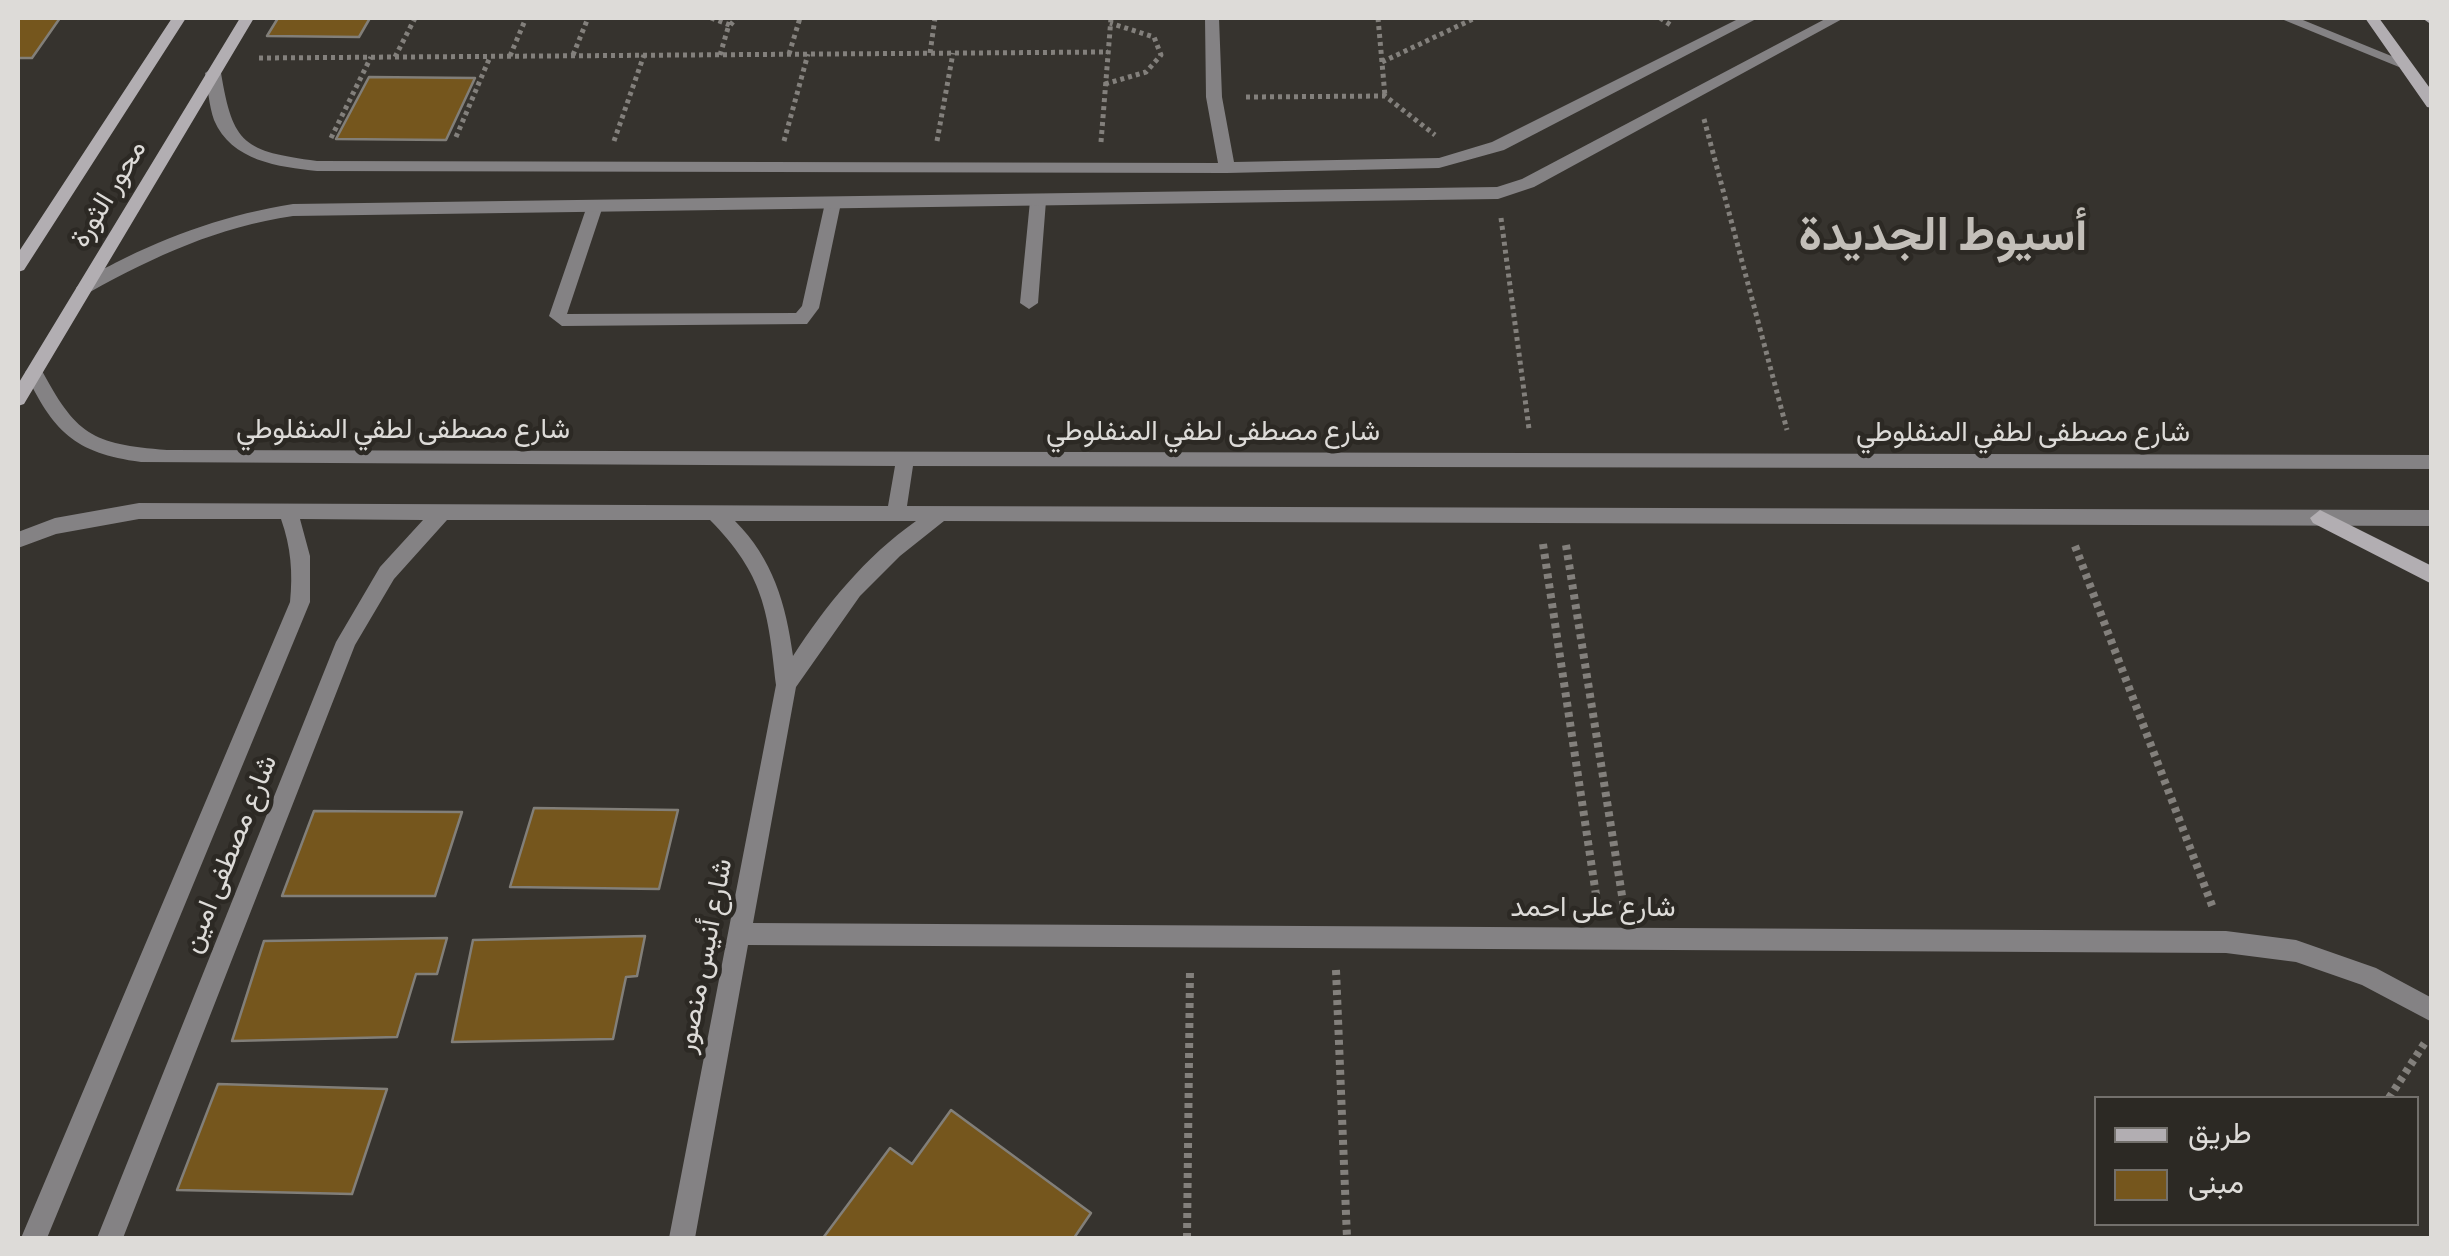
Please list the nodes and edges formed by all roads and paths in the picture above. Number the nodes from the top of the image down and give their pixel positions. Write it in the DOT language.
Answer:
graph roads {
  1 [pos="179,18"];
  2 [pos="247,18"];
  3 [pos="415,18"];
  4 [pos="526,18"];
  5 [pos="588,18"];
  6 [pos="712,18"];
  7 [pos="736,18"];
  8 [pos="800,18"];
  9 [pos="935,18"];
  10 [pos="1212,18"];
  11 [pos="1378,18"];
  12 [pos="1475,18"];
  13 [pos="1751,18"];
  14 [pos="1837,18"];
  15 [pos="2286,18"];
  16 [pos="2372,18"];
  17 [pos="1110,20"];
  18 [pos="730,25"];
  19 [pos="1108,52"];
  20 [pos="930,53"];
  21 [pos="954,53"];
  22 [pos="720,54"];
  23 [pos="789,54"];
  24 [pos="808,54"];
  25 [pos="573,55"];
  26 [pos="644,55"];
  27 [pos="394,56"];
  28 [pos="490,56"];
  29 [pos="510,56"];
  30 [pos="371,57"];
  31 [pos="223,58"];
  32 [pos="1382,62"];
  33 [pos="2404,64"];
  34 [pos="213,74"];
  35 [pos="1105,84"];
  36 [pos="1697,92"];
  37 [pos="1385,96"];
  38 [pos="1214,97"];
  39 [pos="2432,104"];
  40 [pos="1462,159"];
  41 [pos="317,166"];
  42 [pos="444,166"];
  43 [pos="606,166"];
  44 [pos="777,167"];
  45 [pos="932,167"];
  46 [pos="1099,168"];
  47 [pos="1227,168"];
  48 [pos="1266,168"];
  49 [pos="1498,193"];
  50 [pos="1267,198"];
  51 [pos="1038,200"];
  52 [pos="833,203"];
  53 [pos="595,206"];
  54 [pos="18,266"];
  55 [pos="84,288"];
  56 [pos="1028,302"];
  57 [pos="34,372"];
  58 [pos="18,399"];
  59 [pos="905,459"];
  60 [pos="1533,460"];
  61 [pos="1795,460"];
  62 [pos="2432,462"];
  63 [pos="288,512"];
  64 [pos="442,512"];
  65 [pos="714,512"];
  66 [pos="896,513"];
  67 [pos="941,514"];
  68 [pos="1538,515"];
  69 [pos="1561,515"];
  70 [pos="2064,517"];
  71 [pos="2320,518"];
  72 [pos="2432,518"];
  73 [pos="18,540"];
  74 [pos="2432,576"];
  75 [pos="786,685"];
  76 [pos="740,934"];
  77 [pos="1191,936"];
  78 [pos="1335,937"];
  79 [pos="1602,938"];
  80 [pos="1630,938"];
  81 [pos="2226,942"];
  82 [pos="2432,1011"];
  83 [pos="2432,1031"];
  84 [pos="2390,1096"];
  85 [pos="34,1238"];
  86 [pos="110,1238"];
  87 [pos="682,1238"];
  88 [pos="1187,1238"];
  89 [pos="1347,1238"];
  1 -- 54 [label="street, محور الثورة"];
  2 -- 31 [label="street, محور الثورة"];
  3 -- 27 [label="path"];
  4 -- 29 [label="path"];
  5 -- 25 [label="path"];
  6 -- 18 [label="path"];
  7 -- 18 [label="path"];
  8 -- 23 [label="path"];
  9 -- 20 [label="path"];
  10 -- 38 [label="street"];
  11 -- 32 [label="path"];
  12 -- 32 [label="path"];
  13 -- 40 [label="street"];
  14 -- 36 [label="street"];
  15 -- 33 [label="street"];
  16 -- 33 [label="street"];
  17 -- 19 [label="path"];
  17 -- 35 [label="path"];
  18 -- 22 [label="path"];
  19 -- 21 [label="path"];
  19 -- 35 [label="path"];
  20 -- 21 [label="path"];
  20 -- 24 [label="path"];
  21 -- 45 [label="path"];
  22 -- 23 [label="path"];
  22 -- 26 [label="path"];
  23 -- 24 [label="path"];
  24 -- 44 [label="path"];
  25 -- 26 [label="path"];
  25 -- 29 [label="path"];
  26 -- 43 [label="path"];
  27 -- 28 [label="path"];
  27 -- 30 [label="path"];
  28 -- 29 [label="path"];
  28 -- 42 [label="path"];
  30 -- 31 [label="path"];
  30 -- 41 [label="path"];
  31 -- 34 [label="street, محور الثورة"];
  32 -- 37 [label="path"];
  33 -- 39 [label="street"];
  34 -- 41 [label="street"];
  34 -- 55 [label="street, محور الثورة"];
  35 -- 46 [label="path"];
  36 -- 49 [label="street"];
  36 -- 61 [label="path"];
  37 -- 38 [label="path"];
  37 -- 40 [label="path"];
  38 -- 47 [label="street"];
  40 -- 48 [label="street"];
  41 -- 42 [label="street"];
  42 -- 43 [label="street"];
  43 -- 44 [label="street"];
  44 -- 45 [label="street"];
  45 -- 46 [label="street"];
  46 -- 47 [label="street"];
  47 -- 48 [label="street"];
  48 -- 50 [label="street"];
  49 -- 50 [label="street"];
  49 -- 60 [label="path"];
  50 -- 51 [label="street"];
  51 -- 52 [label="street"];
  51 -- 56 [label="street"];
  52 -- 53 [label="street"];
  52 -- 53 [label="street"];
  53 -- 55 [label="street"];
  55 -- 57 [label="street, محور الثورة"];
  57 -- 58 [label="street, محور الثورة"];
  57 -- 59 [label="street, شارع مصطفى لطفي المنفلوطي"];
  59 -- 60 [label="street, شارع مصطفى لطفي المنفلوطي"];
  59 -- 66 [label="street"];
  60 -- 61 [label="street, شارع مصطفى لطفي المنفلوطي"];
  61 -- 62 [label="street, شارع مصطفى لطفي المنفلوطي"];
  63 -- 64 [label="street"];
  63 -- 73 [label="street"];
  63 -- 85 [label="street, شارع مصطفى امين"];
  64 -- 65 [label="street"];
  64 -- 86 [label="street, شارع مصطفى امين"];
  65 -- 66 [label="street"];
  65 -- 75 [label="street, شارع أنيس منصور"];
  66 -- 67 [label="street"];
  67 -- 68 [label="street"];
  67 -- 75 [label="street, شارع أنيس منصور"];
  68 -- 69 [label="street"];
  68 -- 79 [label="path"];
  69 -- 70 [label="street"];
  69 -- 80 [label="path"];
  70 -- 71 [label="street"];
  70 -- 81 [label="path"];
  71 -- 72 [label="street"];
  71 -- 74 [label="street"];
  75 -- 76 [label="street, شارع أنيس منصور"];
  76 -- 77 [label="street, شارع على احمد"];
  76 -- 87 [label="street, شارع أنيس منصور"];
  77 -- 78 [label="street, شارع على احمد"];
  77 -- 88 [label="path"];
  78 -- 79 [label="street, شارع على احمد"];
  78 -- 89 [label="path"];
  79 -- 80 [label="street, شارع على احمد"];
  80 -- 81 [label="street, شارع على احمد"];
  81 -- 82 [label="street, شارع على احمد"];
  83 -- 84 [label="path"];
}
